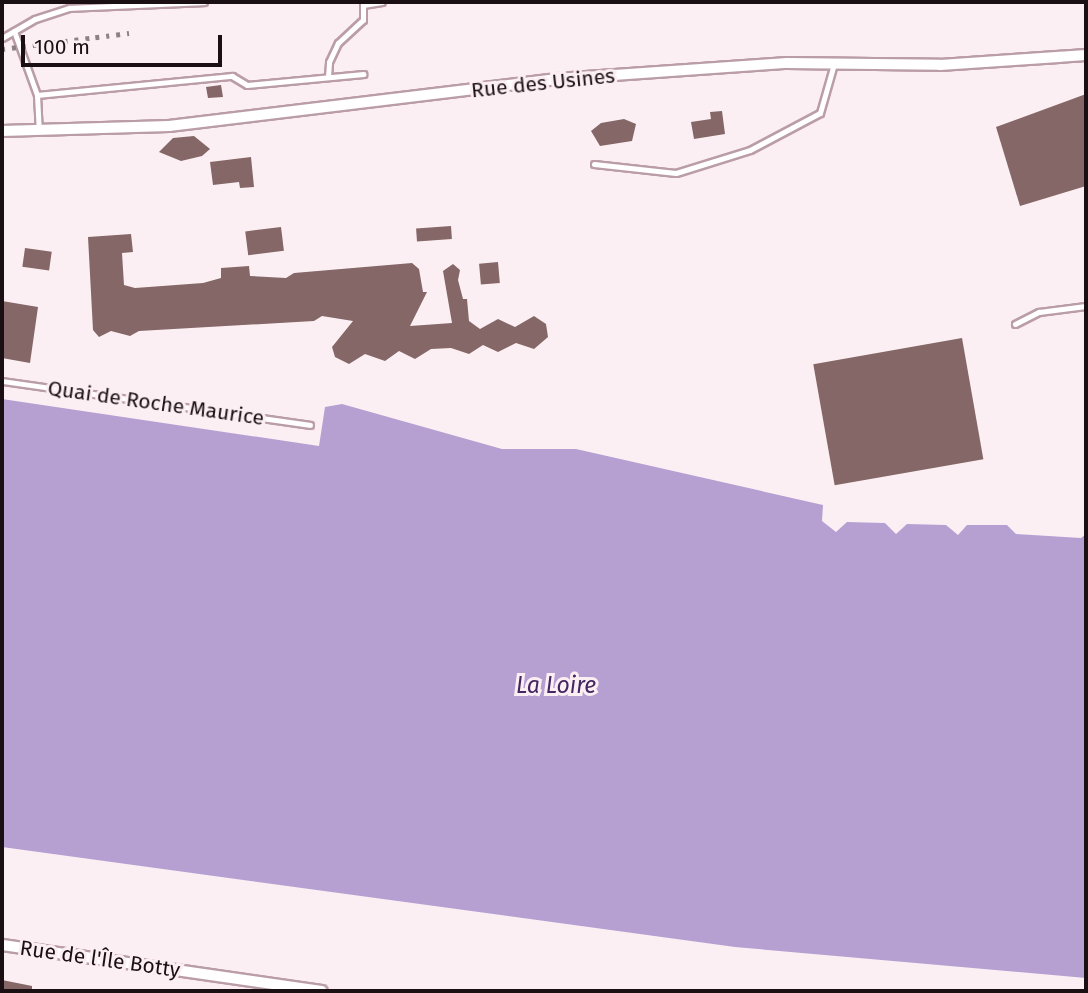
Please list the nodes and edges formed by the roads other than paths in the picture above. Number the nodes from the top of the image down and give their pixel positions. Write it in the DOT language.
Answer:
graph roads {
  1 [pos="204,2"];
  2 [pos="382,2"];
  3 [pos="14,31"];
  4 [pos="2,38"];
  5 [pos="1086,55"];
  6 [pos="834,64"];
  7 [pos="363,74"];
  8 [pos="328,77"];
  9 [pos="37,95"];
  10 [pos="2,131"];
  11 [pos="39,132"];
  12 [pos="594,164"];
  13 [pos="1086,306"];
  14 [pos="1015,324"];
  15 [pos="2,381"];
  16 [pos="310,425"];
  17 [pos="2,945"];
  18 [pos="322,991"];
  1 -- 3 [label="lane"];
  2 -- 8 [label="lane"];
  3 -- 4 [label="lane"];
  3 -- 9 [label="lane"];
  5 -- 6 [label="street, Rue des Usines"];
  6 -- 11 [label="street, Rue des Usines"];
  6 -- 12 [label="lane"];
  7 -- 8 [label="lane"];
  8 -- 9 [label="lane"];
  9 -- 11 [label="lane"];
  10 -- 11 [label="street, Rue des Usines"];
  13 -- 14 [label="lane"];
  15 -- 16 [label="lane, Quai de Roche Maurice"];
  17 -- 18 [label="street, Rue de l'Île Botty"];
}
